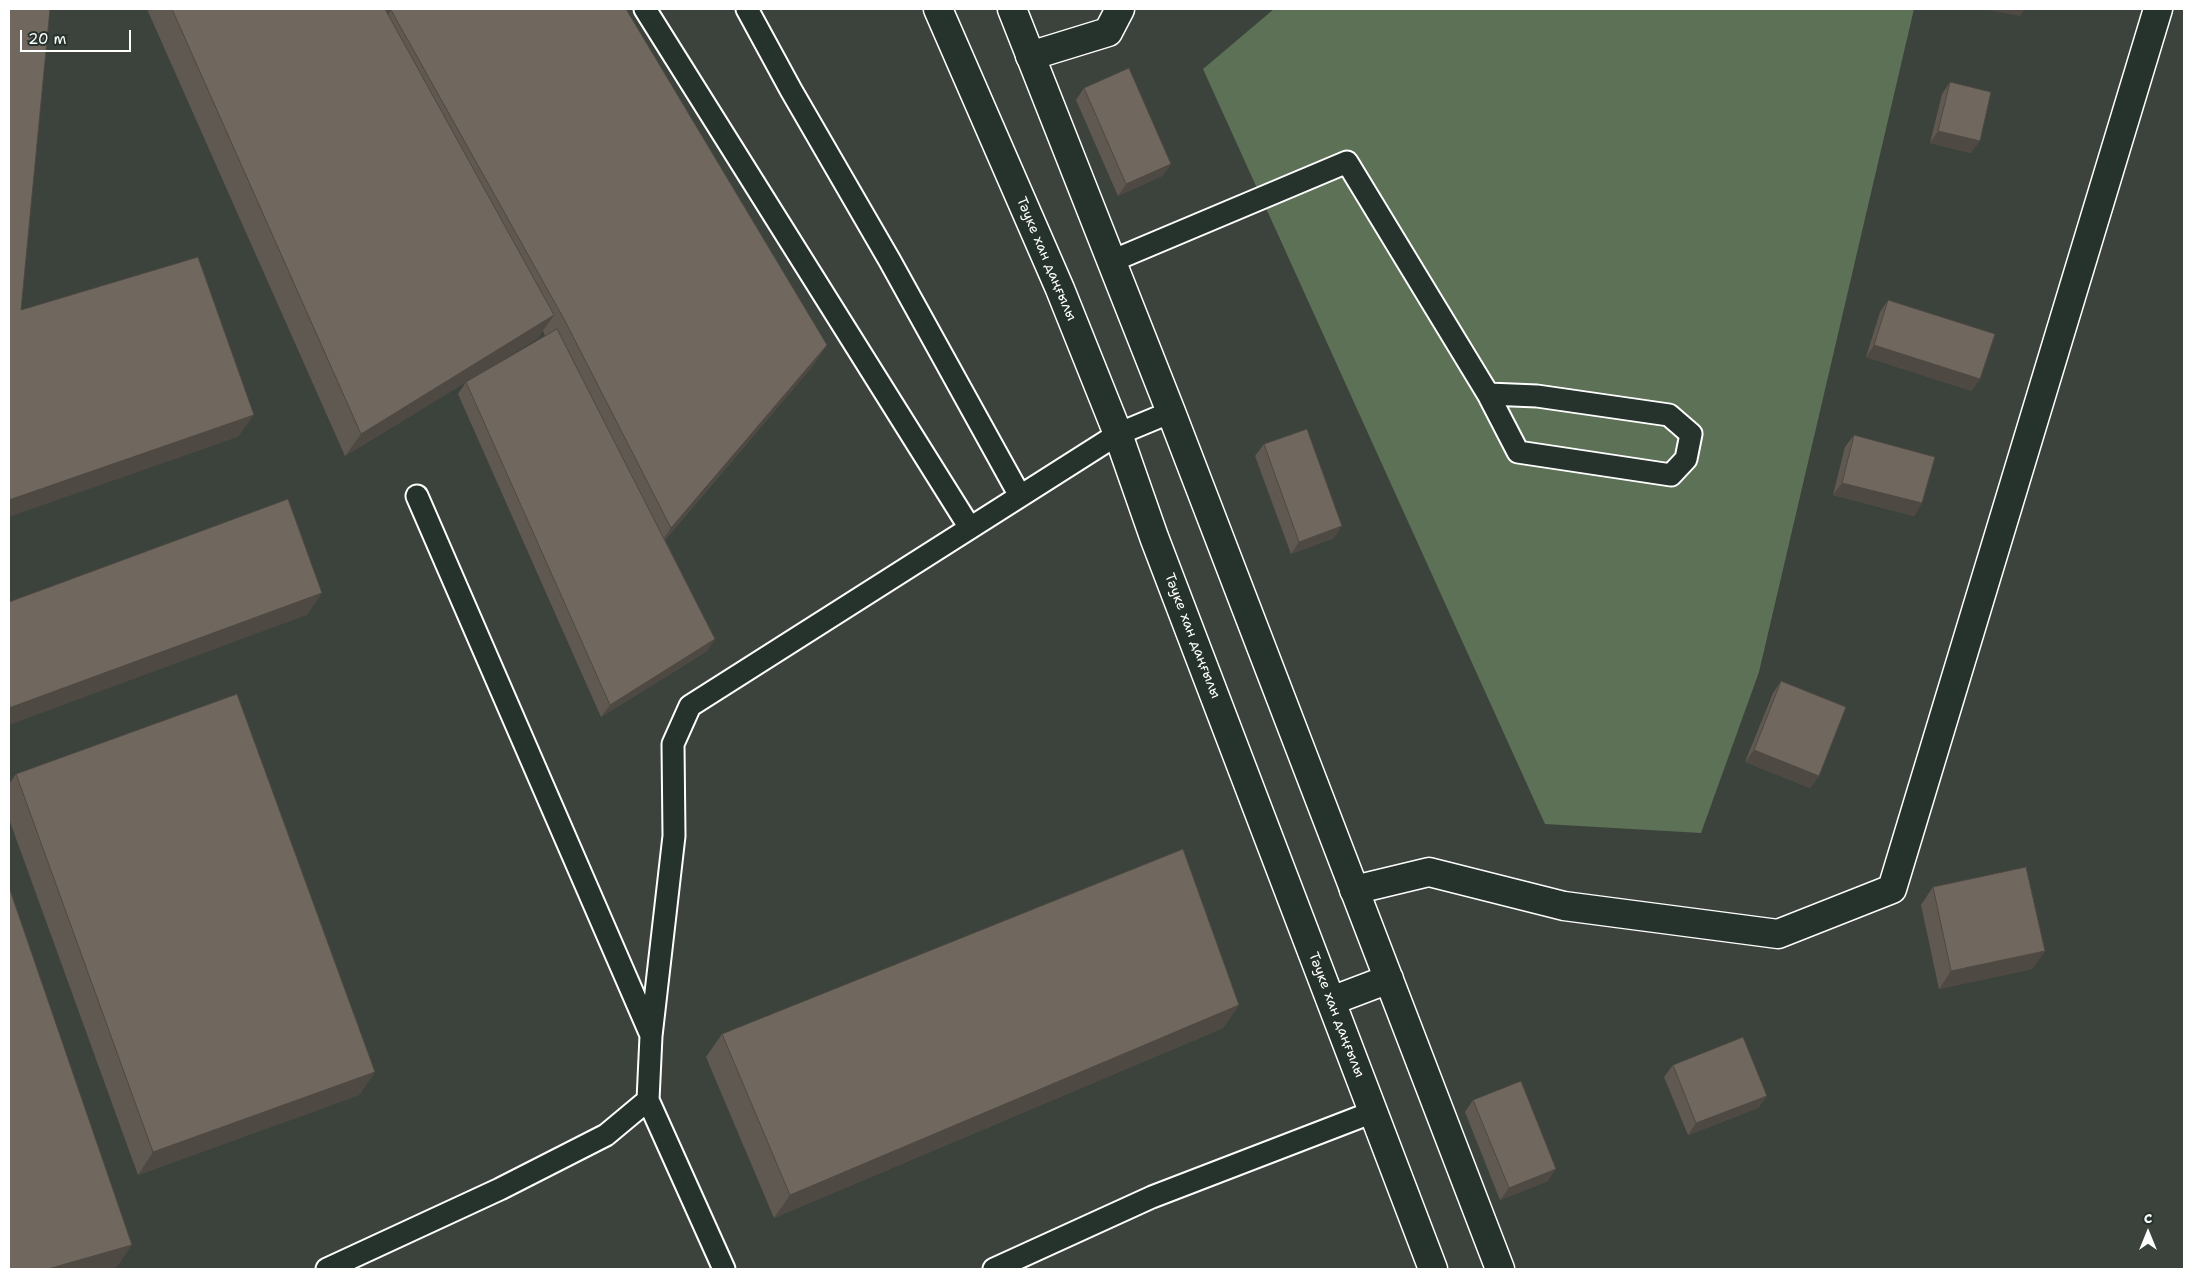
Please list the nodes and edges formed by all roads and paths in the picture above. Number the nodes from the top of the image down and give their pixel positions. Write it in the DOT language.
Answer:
graph roads {
  1 [pos="645,9"];
  2 [pos="747,9"];
  3 [pos="938,9"];
  4 [pos="1012,9"];
  5 [pos="1120,9"];
  6 [pos="2158,9"];
  7 [pos="1030,56"];
  8 [pos="1112,261"];
  9 [pos="1488,394"];
  10 [pos="1171,412"];
  11 [pos="1118,434"];
  12 [pos="417,496"];
  13 [pos="1020,496"];
  14 [pos="970,528"];
  15 [pos="1354,890"];
  16 [pos="1388,979"];
  17 [pos="1331,1000"];
  18 [pos="651,1036"];
  19 [pos="648,1100"];
  20 [pos="1373,1112"];
  21 [pos="327,1269"];
  22 [pos="724,1269"];
  23 [pos="994,1269"];
  24 [pos="1433,1269"];
  25 [pos="1500,1269"];
  1 -- 14 [label="lane"];
  2 -- 13 [label="lane"];
  3 -- 11 [label="main road, Тәуке хан даңғылы"];
  4 -- 7 [label="main road"];
  5 -- 7 [label="main road"];
  6 -- 15 [label="main road"];
  7 -- 8 [label="main road"];
  8 -- 9 [label="lane"];
  8 -- 10 [label="main road"];
  9 -- 9 [label="lane"];
  10 -- 11 [label="lane"];
  10 -- 15 [label="main road"];
  11 -- 13 [label="lane"];
  11 -- 17 [label="main road, Тәуке хан даңғылы"];
  12 -- 18 [label="lane"];
  13 -- 14 [label="lane"];
  14 -- 18 [label="lane"];
  15 -- 16 [label="main road"];
  16 -- 17 [label="main road"];
  16 -- 25 [label="main road"];
  17 -- 20 [label="main road, Тәуке хан даңғылы"];
  18 -- 19 [label="lane"];
  19 -- 21 [label="lane"];
  19 -- 22 [label="lane"];
  20 -- 23 [label="lane"];
  20 -- 24 [label="main road, Тәуке хан даңғылы"];
}
